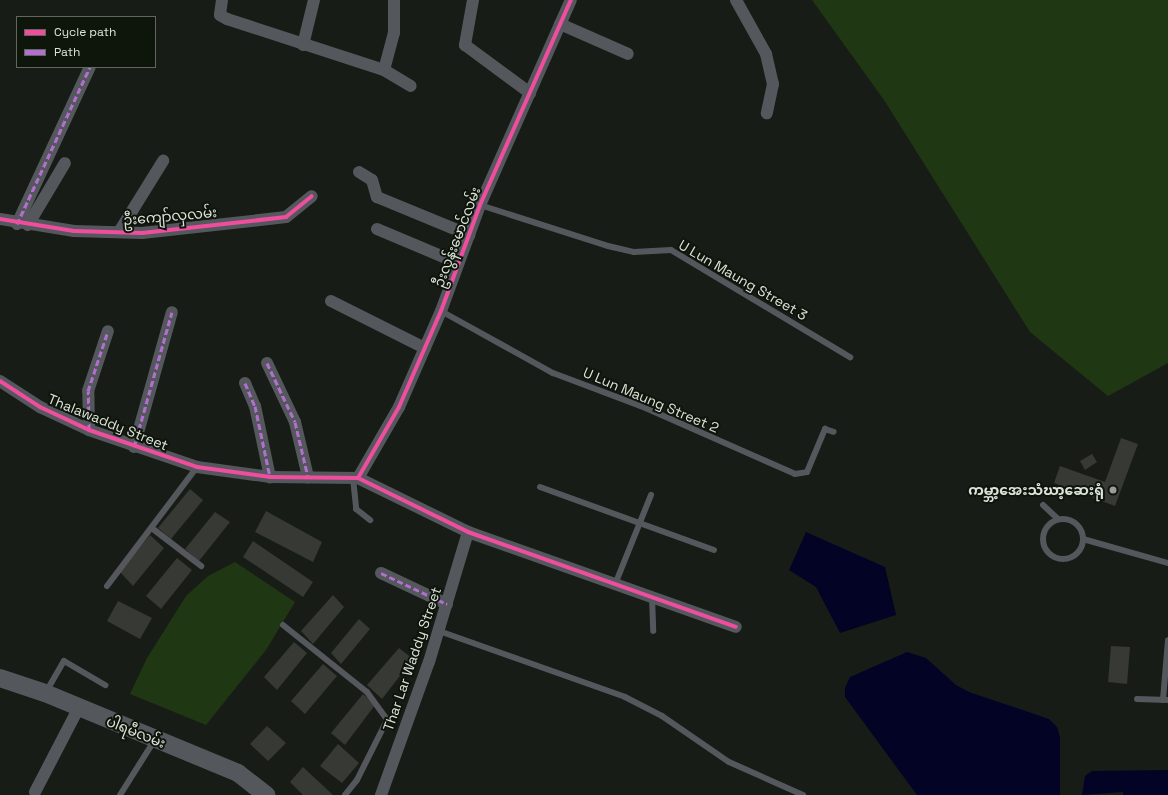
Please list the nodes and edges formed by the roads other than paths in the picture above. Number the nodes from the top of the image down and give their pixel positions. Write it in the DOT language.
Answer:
graph roads {
  1 [pos="222,0"];
  2 [pos="314,0"];
  3 [pos="394,0"];
  4 [pos="474,0"];
  5 [pos="571,0"];
  6 [pos="736,0"];
  7 [pos="560,24"];
  8 [pos="303,45"];
  9 [pos="628,54"];
  10 [pos="90,68"];
  11 [pos="384,70"];
  12 [pos="411,86"];
  13 [pos="530,93"];
  14 [pos="767,113"];
  15 [pos="163,161"];
  16 [pos="65,163"];
  17 [pos="359,172"];
  18 [pos="312,196"];
  19 [pos="480,205"];
  20 [pos="0,219"];
  21 [pos="23,224"];
  22 [pos="377,229"];
  23 [pos="119,232"];
  24 [pos="468,235"];
  25 [pos="458,263"];
  26 [pos="331,301"];
  27 [pos="440,311"];
  28 [pos="172,312"];
  29 [pos="108,331"];
  30 [pos="425,348"];
  31 [pos="850,357"];
  32 [pos="267,363"];
  33 [pos="0,381"];
  34 [pos="245,383"];
  35 [pos="90,430"];
  36 [pos="834,432"];
  37 [pos="134,447"];
  38 [pos="197,467"];
  39 [pos="270,477"];
  40 [pos="308,477"];
  41 [pos="355,478"];
  42 [pos="540,487"];
  43 [pos="651,495"];
  44 [pos="1043,505"];
  45 [pos="1057,518"];
  46 [pos="370,520"];
  47 [pos="638,526"];
  48 [pos="153,529"];
  49 [pos="468,532"];
  50 [pos="1083,538"];
  51 [pos="714,550"];
  52 [pos="1168,563"];
  53 [pos="201,566"];
  54 [pos="381,573"];
  55 [pos="616,582"];
  56 [pos="107,586"];
  57 [pos="652,596"];
  58 [pos="448,604"];
  59 [pos="283,625"];
  60 [pos="736,627"];
  61 [pos="439,631"];
  62 [pos="653,631"];
  63 [pos="1168,640"];
  64 [pos="0,678"];
  65 [pos="105,684"];
  66 [pos="45,693"];
  67 [pos="1137,699"];
  68 [pos="1165,700"];
  69 [pos="78,709"];
  70 [pos="155,740"];
  71 [pos="35,792"];
  72 [pos="120,795"];
  73 [pos="266,795"];
  74 [pos="345,795"];
  75 [pos="380,795"];
  76 [pos="804,795"];
  1 -- 8 [label="street"];
  2 -- 8 [label="street"];
  3 -- 11 [label="street"];
  4 -- 13 [label="street"];
  5 -- 7 [label="street, ဦးလွန်းမောင်လမ်း"];
  6 -- 14 [label="street"];
  7 -- 9 [label="street"];
  7 -- 13 [label="street, ဦးလွန်းမောင်လမ်း"];
  8 -- 11 [label="street"];
  10 -- 21 [label="street"];
  11 -- 12 [label="street"];
  13 -- 19 [label="street, ဦးလွန်းမောင်လမ်း"];
  15 -- 23 [label="street"];
  16 -- 21 [label="street"];
  17 -- 24 [label="street"];
  18 -- 23 [label="street, ဦးကျော်လှလမ်း"];
  19 -- 24 [label="street, ဦးလွန်းမောင်လမ်း"];
  19 -- 31 [label="lane, U Lun Maung Street 3"];
  20 -- 21 [label="street, ဦးကျော်လှလမ်း"];
  21 -- 23 [label="street, ဦးကျော်လှလမ်း"];
  22 -- 25 [label="street"];
  24 -- 25 [label="street, ဦးလွန်းမောင်လမ်း"];
  25 -- 27 [label="street, ဦးလွန်းမောင်လမ်း"];
  26 -- 30 [label="street"];
  27 -- 30 [label="street, ဦးလွန်းမောင်လမ်း"];
  27 -- 36 [label="lane, U Lun Maung Street 2"];
  28 -- 37 [label="street"];
  29 -- 35 [label="street"];
  30 -- 41 [label="street, ဦးလွန်းမောင်လမ်း"];
  32 -- 40 [label="street"];
  33 -- 35 [label="street, Thalawaddy Street"];
  34 -- 39 [label="street"];
  35 -- 37 [label="street, Thalawaddy Street"];
  37 -- 38 [label="street, Thalawaddy Street"];
  38 -- 39 [label="street, Thalawaddy Street"];
  38 -- 48 [label="lane"];
  39 -- 40 [label="street, Thalawaddy Street"];
  40 -- 41 [label="street, Thalawaddy Street"];
  41 -- 46 [label="lane"];
  41 -- 49 [label="street"];
  42 -- 47 [label="lane"];
  43 -- 47 [label="lane"];
  44 -- 45 [label="lane"];
  45 -- 50 [label="lane"];
  45 -- 50 [label="lane"];
  47 -- 51 [label="lane"];
  47 -- 55 [label="lane"];
  48 -- 53 [label="lane"];
  48 -- 56 [label="lane"];
  49 -- 55 [label="street"];
  49 -- 58 [label="street, Thar Lar Waddy Street"];
  50 -- 52 [label="lane"];
  54 -- 58 [label="street"];
  55 -- 57 [label="street"];
  57 -- 60 [label="street"];
  57 -- 62 [label="lane"];
  58 -- 61 [label="street, Thar Lar Waddy Street"];
  59 -- 74 [label="lane"];
  61 -- 75 [label="street, Thar Lar Waddy Street"];
  61 -- 76 [label="lane"];
  63 -- 68 [label="lane"];
  64 -- 66 [label="main road, ပါရမီလမ်း"];
  65 -- 66 [label="lane"];
  66 -- 69 [label="main road, ပါရမီလမ်း"];
  67 -- 68 [label="lane"];
  69 -- 70 [label="main road, ပါရမီလမ်း"];
  69 -- 71 [label="street"];
  70 -- 72 [label="lane"];
  70 -- 73 [label="main road, ပါရမီလမ်း"];
}
